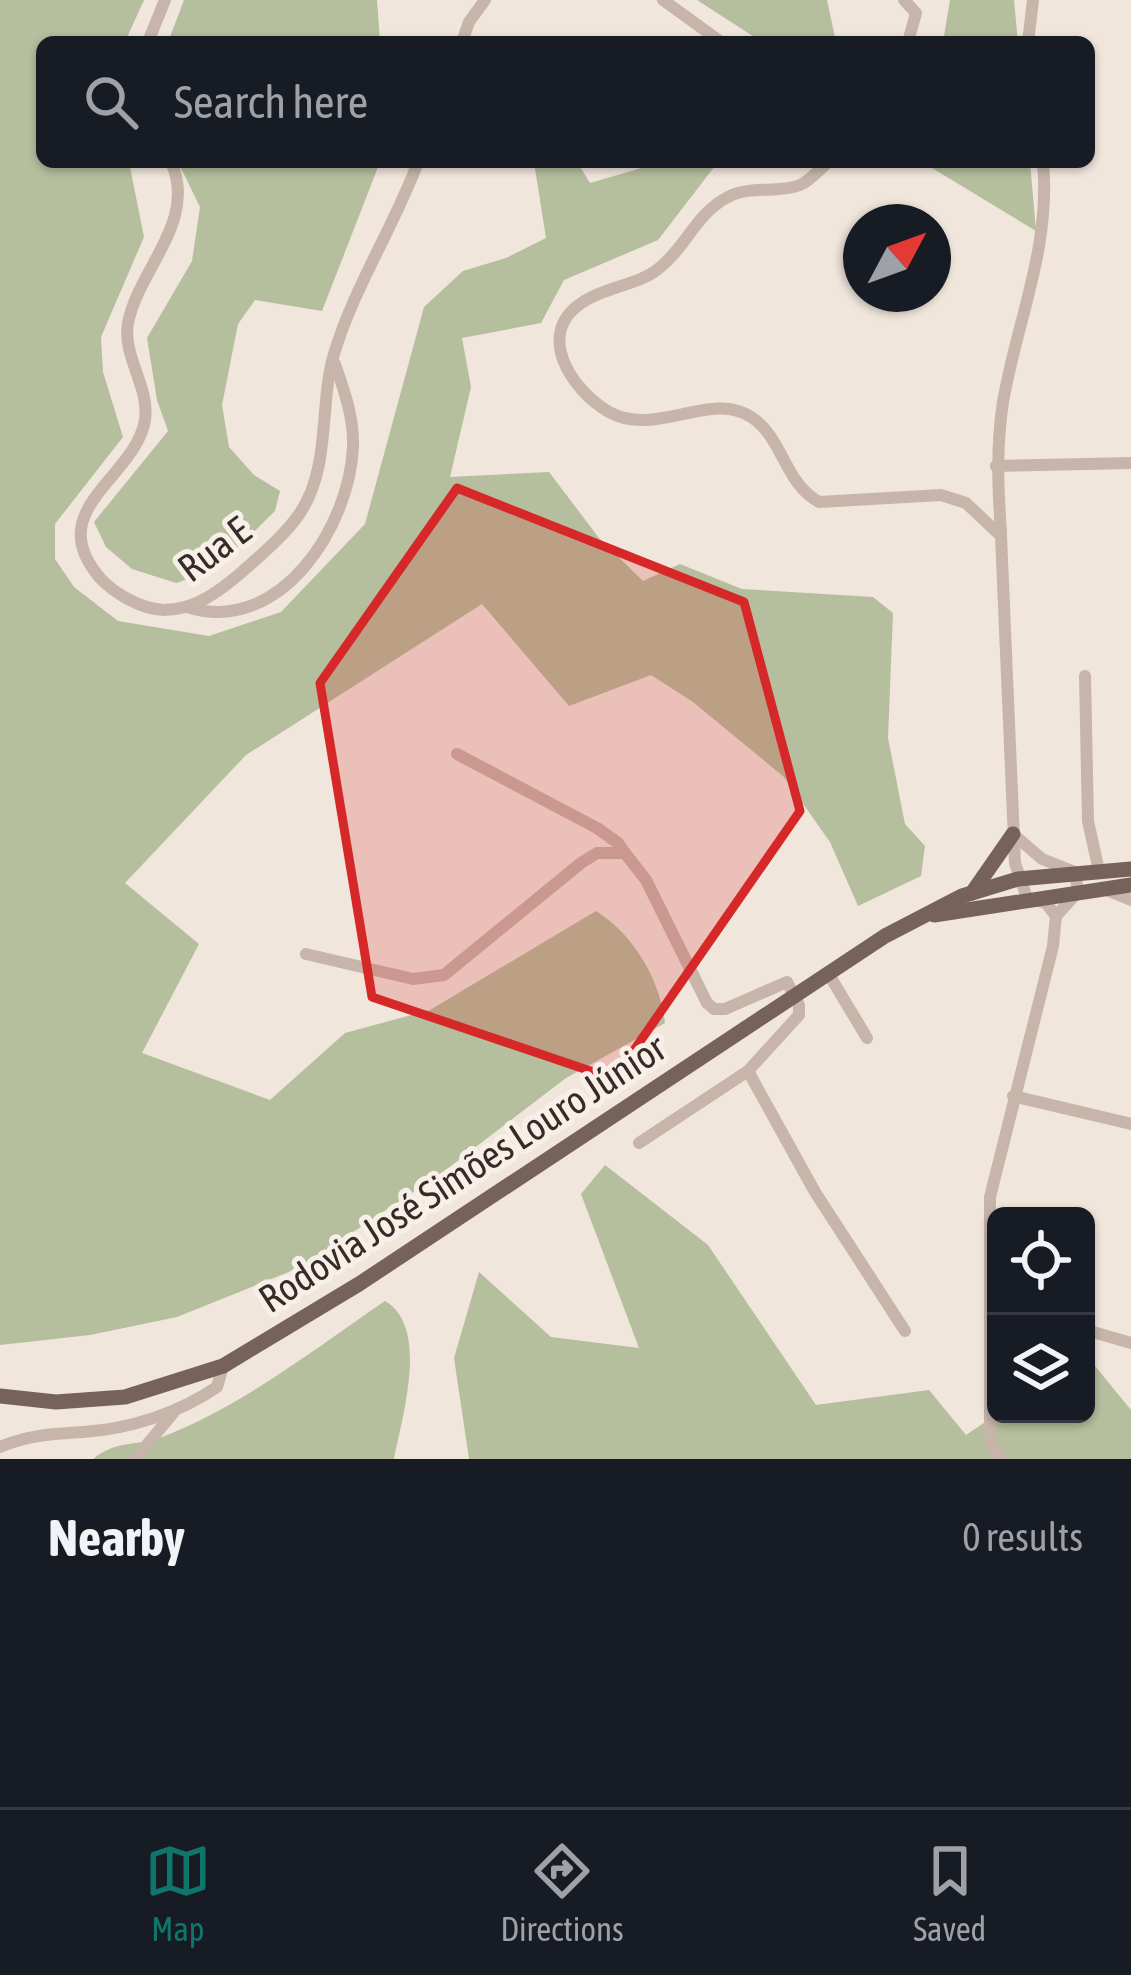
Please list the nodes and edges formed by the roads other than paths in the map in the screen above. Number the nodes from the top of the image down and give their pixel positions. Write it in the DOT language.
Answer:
graph roads {
  1 [pos="164,0"];
  2 [pos="485,0"];
  3 [pos="663,0"];
  4 [pos="904,0"];
  5 [pos="1033,0"];
  6 [pos="150,36"];
  7 [pos="464,36"];
  8 [pos="713,36"];
  9 [pos="910,36"];
  10 [pos="1029,36"];
  11 [pos="173,168"];
  12 [pos="415,168"];
  13 [pos="821,168"];
  14 [pos="1043,168"];
  15 [pos="333,357"];
  16 [pos="1131,463"];
  17 [pos="996,466"];
  18 [pos="1001,536"];
  19 [pos="190,608"];
  20 [pos="1085,676"];
  21 [pos="457,754"];
  22 [pos="1013,834"];
  23 [pos="625,854"];
  24 [pos="1099,871"];
  25 [pos="1075,872"];
  26 [pos="1129,876"];
  27 [pos="1018,879"];
  28 [pos="1103,889"];
  29 [pos="972,892"];
  30 [pos="1078,892"];
  31 [pos="1028,898"];
  32 [pos="1131,900"];
  33 [pos="931,915"];
  34 [pos="1056,916"];
  35 [pos="306,954"];
  36 [pos="828,973"];
  37 [pos="794,994"];
  38 [pos="867,1038"];
  39 [pos="748,1071"];
  40 [pos="1013,1096"];
  41 [pos="1131,1124"];
  42 [pos="639,1143"];
  43 [pos="990,1207"];
  44 [pos="994,1315"];
  45 [pos="905,1330"];
  46 [pos="1095,1333"];
  47 [pos="1131,1343"];
  48 [pos="223,1366"];
  49 [pos="0,1396"];
  50 [pos="175,1412"];
  51 [pos="0,1447"];
  52 [pos="135,1459"];
  53 [pos="1002,1459"];
  1 -- 6 [label="street"];
  2 -- 7 [label="street"];
  3 -- 8 [label="street"];
  4 -- 9 [label="street"];
  5 -- 10 [label="street"];
  11 -- 19 [label="street, Rua E"];
  12 -- 15 [label="street, Rua E"];
  13 -- 18 [label="street"];
  14 -- 17 [label="street"];
  15 -- 19 [label="street, Rua E"];
  15 -- 19 [label="street"];
  16 -- 17 [label="street"];
  17 -- 18 [label="street"];
  18 -- 22 [label="street"];
  20 -- 24 [label="street"];
  21 -- 23 [label="street"];
  22 -- 25 [label="street"];
  22 -- 27 [label="street"];
  22 -- 29 [label="main road"];
  23 -- 35 [label="street"];
  23 -- 37 [label="street"];
  24 -- 25 [label="main road, Rodovia José Simões Louro Júnior"];
  24 -- 26 [label="main road, Rodovia José Simões Louro Júnior"];
  25 -- 27 [label="main road, Rodovia José Simões Louro Júnior"];
  25 -- 30 [label="street"];
  26 -- 28 [label="main road, Rodovia José Simões Louro Júnior"];
  27 -- 29 [label="main road, Rodovia José Simões Louro Júnior"];
  27 -- 31 [label="street"];
  28 -- 30 [label="main road, Rodovia José Simões Louro Júnior"];
  28 -- 32 [label="street"];
  29 -- 33 [label="main road, Rodovia José Simões Louro Júnior"];
  30 -- 31 [label="main road, Rodovia José Simões Louro Júnior"];
  30 -- 34 [label="street"];
  31 -- 33 [label="main road, Rodovia José Simões Louro Júnior"];
  31 -- 34 [label="street"];
  33 -- 36 [label="main road, Rodovia José Simões Louro Júnior"];
  34 -- 40 [label="street"];
  36 -- 37 [label="main road, Rodovia José Simões Louro Júnior"];
  36 -- 38 [label="street"];
  37 -- 39 [label="street"];
  37 -- 48 [label="main road, Rodovia José Simões Louro Júnior"];
  39 -- 42 [label="street"];
  39 -- 45 [label="street"];
  40 -- 41 [label="street"];
  40 -- 43 [label="street"];
  44 -- 53 [label="street"];
  46 -- 47 [label="street"];
  48 -- 49 [label="main road, Rodovia José Simões Louro Júnior"];
  48 -- 50 [label="street"];
  50 -- 51 [label="street"];
  50 -- 52 [label="street"];
}
